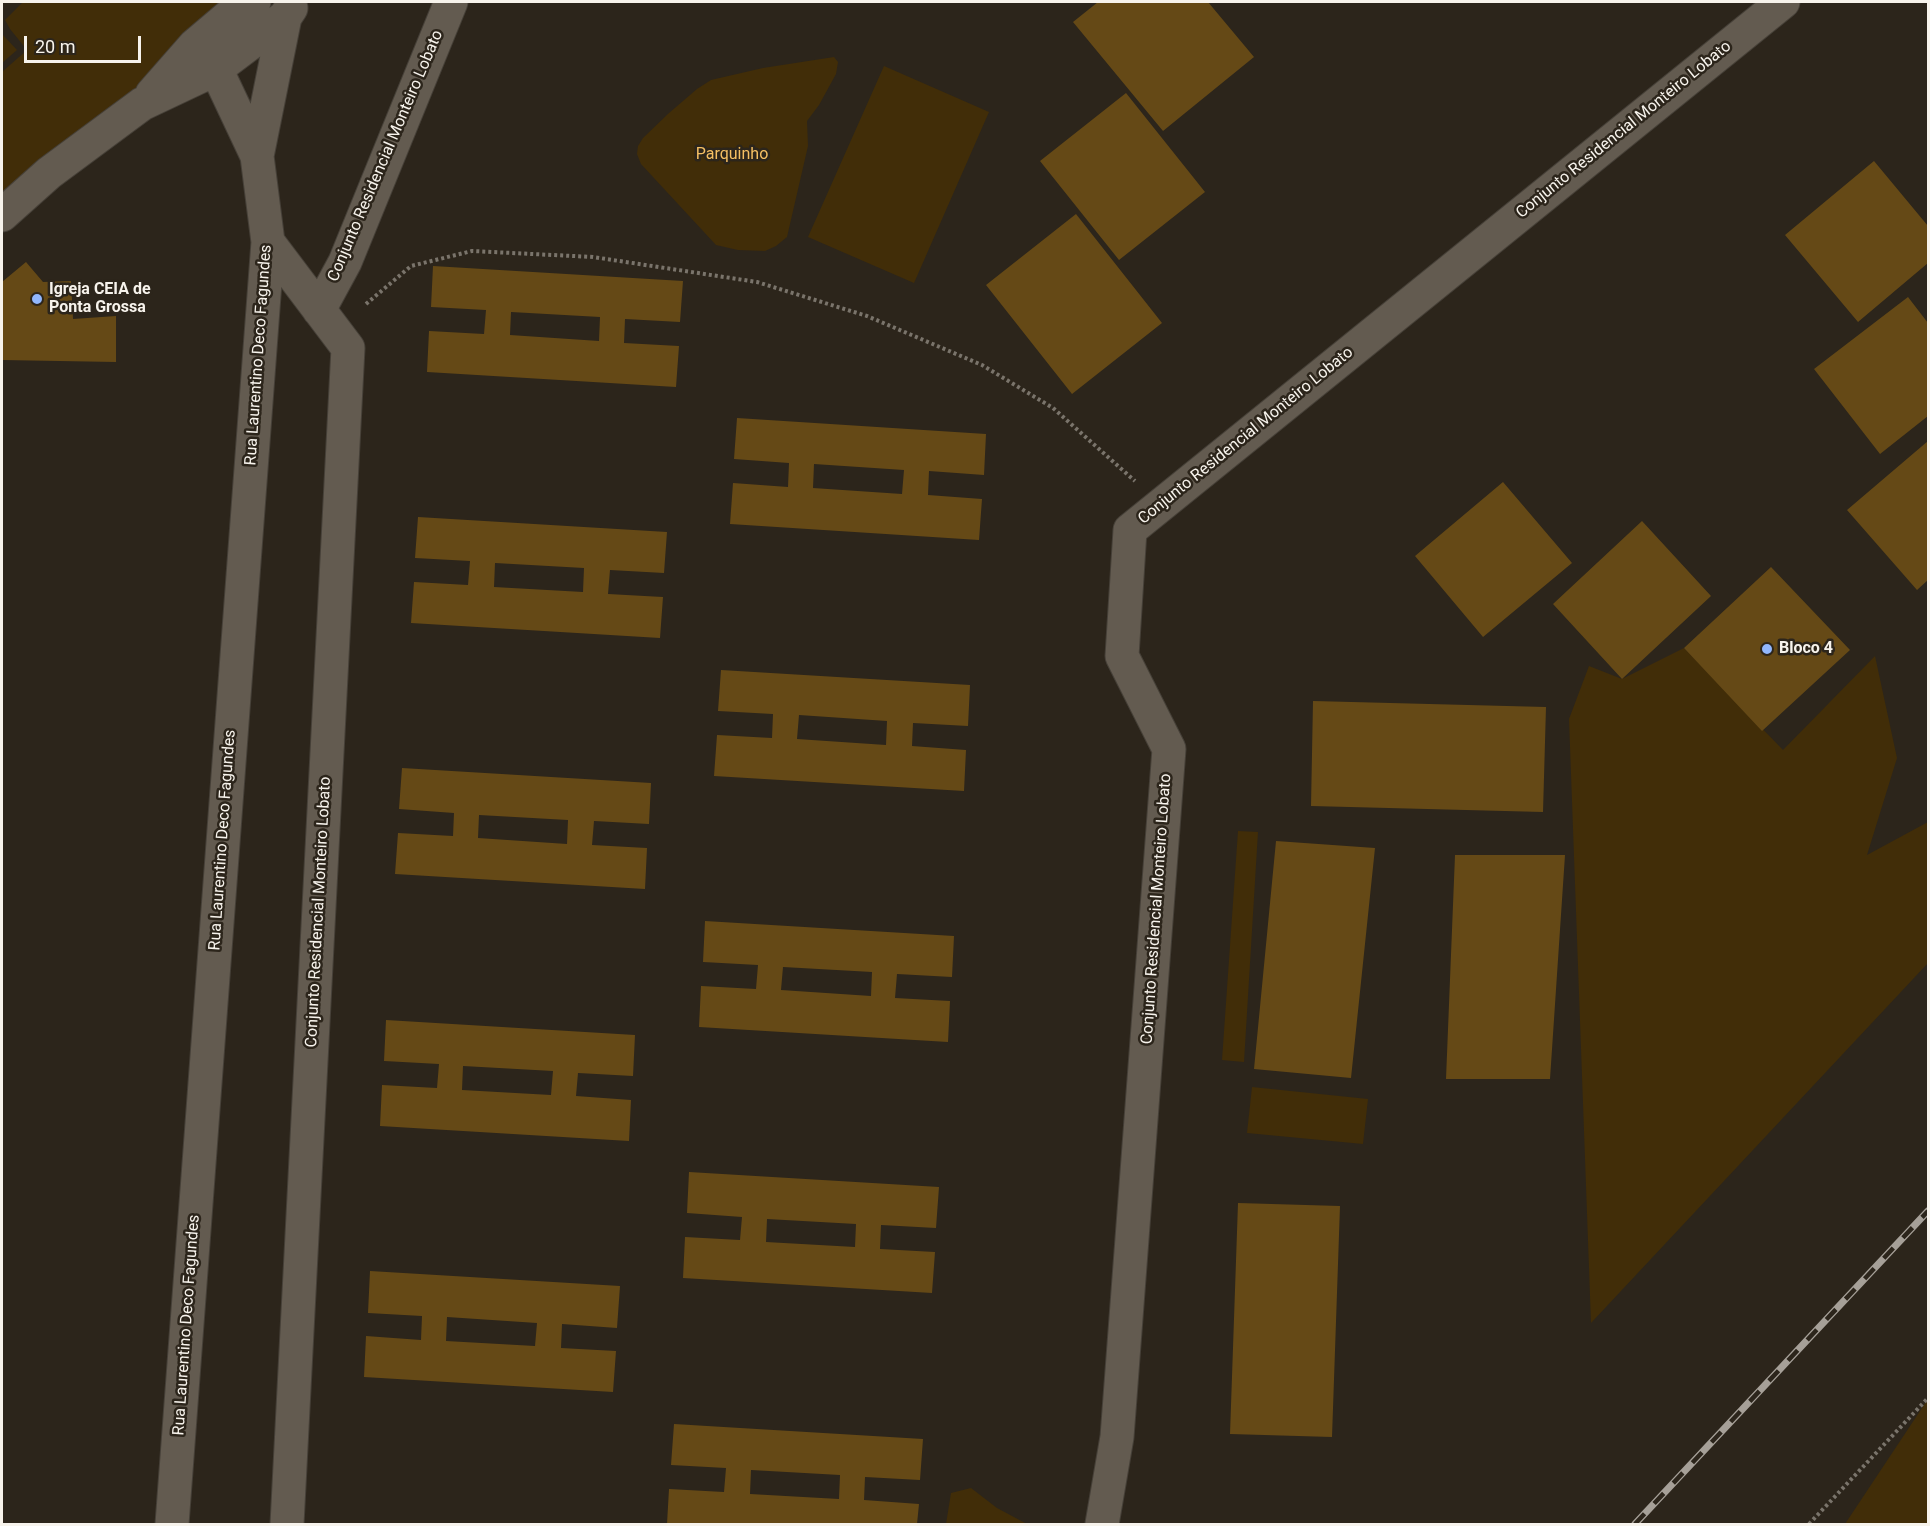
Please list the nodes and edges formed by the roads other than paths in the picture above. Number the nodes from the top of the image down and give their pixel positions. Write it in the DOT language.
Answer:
graph roads {
  1 [pos="245,2"];
  2 [pos="254,2"];
  3 [pos="450,2"];
  4 [pos="1783,2"];
  5 [pos="290,9"];
  6 [pos="216,69"];
  7 [pos="142,104"];
  8 [pos="257,156"];
  9 [pos="2,215"];
  10 [pos="268,242"];
  11 [pos="327,320"];
  12 [pos="172,1524"];
  13 [pos="287,1524"];
  14 [pos="1102,1524"];
  1 -- 7 [label="street"];
  2 -- 6 [label="street"];
  3 -- 11 [label="street, Conjunto Residencial Monteiro Lobato"];
  4 -- 14 [label="street, Conjunto Residencial Monteiro Lobato"];
  5 -- 6 [label="street"];
  5 -- 8 [label="street, Rua Laurentino Deco Fagundes"];
  6 -- 7 [label="street"];
  6 -- 8 [label="street, Rua Laurentino Deco Fagundes"];
  7 -- 9 [label="street"];
  8 -- 10 [label="street, Rua Laurentino Deco Fagundes"];
  10 -- 11 [label="street, Conjunto Residencial Monteiro Lobato"];
  10 -- 12 [label="street, Rua Laurentino Deco Fagundes"];
  11 -- 13 [label="street, Conjunto Residencial Monteiro Lobato"];
}
